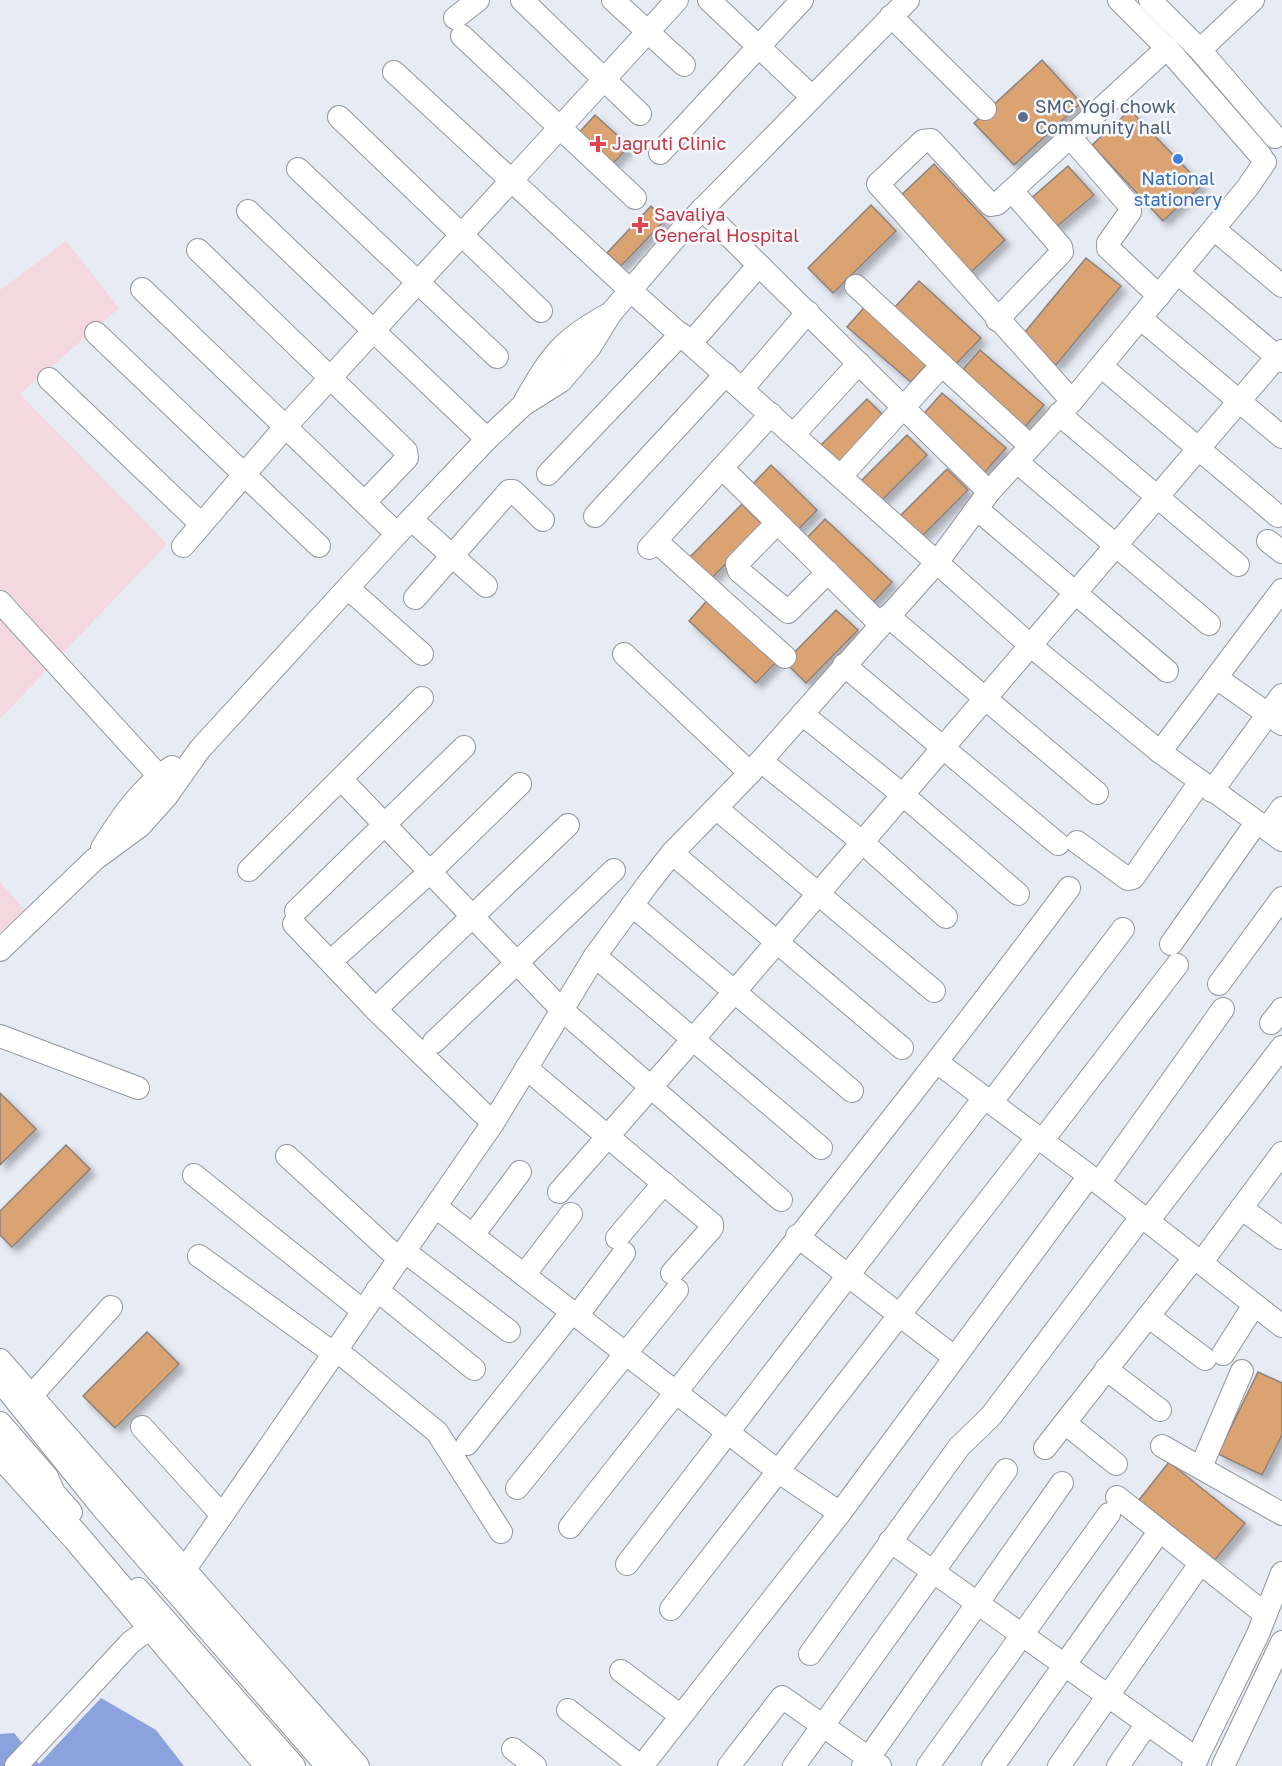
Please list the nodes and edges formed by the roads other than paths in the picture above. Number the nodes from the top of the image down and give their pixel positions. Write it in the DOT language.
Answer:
graph roads {
  1 [pos="478,0"];
  2 [pos="522,0"];
  3 [pos="613,0"];
  4 [pos="677,0"];
  5 [pos="709,0"];
  6 [pos="802,0"];
  7 [pos="908,0"];
  8 [pos="1119,0"];
  9 [pos="1150,0"];
  10 [pos="1253,0"];
  11 [pos="891,16"];
  12 [pos="646,33"];
  13 [pos="758,46"];
  14 [pos="1167,48"];
  15 [pos="1200,50"];
  16 [pos="684,65"];
  17 [pos="394,72"];
  18 [pos="603,79"];
  19 [pos="811,96"];
  20 [pos="985,109"];
  21 [pos="640,114"];
  22 [pos="339,117"];
  23 [pos="559,127"];
  24 [pos="1279,136"];
  25 [pos="1070,137"];
  26 [pos="660,153"];
  27 [pos="1273,163"];
  28 [pos="297,169"];
  29 [pos="511,180"];
  30 [pos="1012,191"];
  31 [pos="635,198"];
  32 [pos="702,209"];
  33 [pos="248,211"];
  34 [pos="1214,229"];
  35 [pos="462,235"];
  36 [pos="198,250"];
  37 [pos="759,265"];
  38 [pos="1178,273"];
  39 [pos="418,282"];
  40 [pos="856,286"];
  41 [pos="1282,286"];
  42 [pos="142,288"];
  43 [pos="630,290"];
  44 [pos="1159,296"];
  45 [pos="541,311"];
  46 [pos="808,312"];
  47 [pos="1140,318"];
  48 [pos="997,320"];
  49 [pos="374,331"];
  50 [pos="96,333"];
  51 [pos="686,339"];
  52 [pos="1280,356"];
  53 [pos="497,357"];
  54 [pos="859,363"];
  55 [pos="942,365"];
  56 [pos="1101,366"];
  57 [pos="330,378"];
  58 [pos="49,379"];
  59 [pos="734,382"];
  60 [pos="1239,402"];
  61 [pos="1066,407"];
  62 [pos="904,408"];
  63 [pos="771,414"];
  64 [pos="286,426"];
  65 [pos="794,434"];
  66 [pos="1282,437"];
  67 [pos="487,439"];
  68 [pos="1199,450"];
  69 [pos="1023,454"];
  70 [pos="722,468"];
  71 [pos="243,474"];
  72 [pos="548,474"];
  73 [pos="841,476"];
  74 [pos="1158,497"];
  75 [pos="983,501"];
  76 [pos="365,502"];
  77 [pos="595,516"];
  78 [pos="1278,516"];
  79 [pos="543,520"];
  80 [pos="777,523"];
  81 [pos="201,524"];
  82 [pos="405,527"];
  83 [pos="183,546"];
  84 [pos="319,546"];
  85 [pos="1117,547"];
  86 [pos="452,555"];
  87 [pos="938,561"];
  88 [pos="1238,565"];
  89 [pos="828,572"];
  90 [pos="486,586"];
  91 [pos="348,588"];
  92 [pos="1282,590"];
  93 [pos="1075,595"];
  94 [pos="415,598"];
  95 [pos="0,602"];
  96 [pos="884,620"];
  97 [pos="1209,624"];
  98 [pos="1031,646"];
  99 [pos="422,654"];
  100 [pos="624,654"];
  101 [pos="785,657"];
  102 [pos="844,665"];
  103 [pos="1167,671"];
  104 [pos="1218,679"];
  105 [pos="1282,695"];
  106 [pos="422,698"];
  107 [pos="986,698"];
  108 [pos="802,714"];
  109 [pos="1275,719"];
  110 [pos="464,747"];
  111 [pos="944,747"];
  112 [pos="200,749"];
  113 [pos="1160,752"];
  114 [pos="755,767"];
  115 [pos="159,776"];
  116 [pos="341,779"];
  117 [pos="520,784"];
  118 [pos="1206,787"];
  119 [pos="1097,793"];
  120 [pos="903,795"];
  121 [pos="716,808"];
  122 [pos="1282,808"];
  123 [pos="385,824"];
  124 [pos="568,825"];
  125 [pos="1268,831"];
  126 [pos="861,842"];
  127 [pos="672,853"];
  128 [pos="95,859"];
  129 [pos="249,870"];
  130 [pos="614,870"];
  131 [pos="431,871"];
  132 [pos="1069,888"];
  133 [pos="817,893"];
  134 [pos="1018,894"];
  135 [pos="1282,898"];
  136 [pos="632,904"];
  137 [pos="473,914"];
  138 [pos="946,917"];
  139 [pos="1123,929"];
  140 [pos="777,941"];
  141 [pos="0,950"];
  142 [pos="340,952"];
  143 [pos="595,956"];
  144 [pos="517,961"];
  145 [pos="1218,984"];
  146 [pos="736,990"];
  147 [pos="934,991"];
  148 [pos="384,1001"];
  149 [pos="1223,1008"];
  150 [pos="562,1010"];
  151 [pos="0,1036"];
  152 [pos="692,1038"];
  153 [pos="434,1042"];
  154 [pos="1282,1047"];
  155 [pos="902,1048"];
  156 [pos="938,1063"];
  157 [pos="526,1068"];
  158 [pos="650,1087"];
  159 [pos="138,1088"];
  160 [pos="852,1091"];
  161 [pos="987,1100"];
  162 [pos="493,1123"];
  163 [pos="609,1135"];
  164 [pos="1040,1139"];
  165 [pos="821,1148"];
  166 [pos="1282,1154"];
  167 [pos="287,1156"];
  168 [pos="520,1172"];
  169 [pos="194,1175"];
  170 [pos="1094,1179"];
  171 [pos="664,1183"];
  172 [pos="559,1192"];
  173 [pos="781,1200"];
  174 [pos="436,1207"];
  175 [pos="1241,1208"];
  176 [pos="571,1214"];
  177 [pos="1145,1219"];
  178 [pos="473,1235"];
  179 [pos="797,1236"];
  180 [pos="1282,1238"];
  181 [pos="401,1255"];
  182 [pos="199,1256"];
  183 [pos="1197,1260"];
  184 [pos="848,1274"];
  185 [pos="524,1275"];
  186 [pos="376,1290"];
  187 [pos="1254,1305"];
  188 [pos="111,1307"];
  189 [pos="363,1311"];
  190 [pos="574,1314"];
  191 [pos="900,1314"];
  192 [pos="1148,1316"];
  193 [pos="1282,1326"];
  194 [pos="509,1331"];
  195 [pos="334,1351"];
  196 [pos="625,1353"];
  197 [pos="954,1357"];
  198 [pos="0,1360"];
  199 [pos="474,1369"];
  200 [pos="1106,1369"];
  201 [pos="1242,1371"];
  202 [pos="0,1376"];
  203 [pos="675,1391"];
  204 [pos="32,1395"];
  205 [pos="1160,1410"];
  206 [pos="0,1423"];
  207 [pos="1065,1423"];
  208 [pos="142,1427"];
  209 [pos="727,1431"];
  210 [pos="467,1444"];
  211 [pos="1162,1446"];
  212 [pos="1045,1449"];
  213 [pos="1,1453"];
  214 [pos="1116,1464"];
  215 [pos="1201,1467"];
  216 [pos="1006,1470"];
  217 [pos="779,1472"];
  218 [pos="1062,1483"];
  219 [pos="517,1488"];
  220 [pos="54,1493"];
  221 [pos="840,1513"];
  222 [pos="221,1514"];
  223 [pos="1282,1514"];
  224 [pos="570,1527"];
  225 [pos="501,1532"];
  226 [pos="1154,1539"];
  227 [pos="890,1541"];
  228 [pos="627,1564"];
  229 [pos="932,1571"];
  230 [pos="1195,1571"];
  231 [pos="1282,1574"];
  232 [pos="179,1578"];
  233 [pos="977,1602"];
  234 [pos="671,1609"];
  235 [pos="1262,1624"];
  236 [pos="152,1627"];
  237 [pos="1021,1634"];
  238 [pos="1282,1643"];
  239 [pos="810,1654"];
  240 [pos="1065,1665"];
  241 [pos="621,1671"];
  242 [pos="1109,1697"];
  243 [pos="568,1710"];
  244 [pos="681,1716"];
  245 [pos="1146,1725"];
  246 [pos="823,1727"];
  247 [pos="513,1749"];
  248 [pos="1195,1762"];
  249 [pos="1231,1762"];
  250 [pos="871,1763"];
  251 [pos="16,1766"];
  252 [pos="270,1766"];
  253 [pos="294,1766"];
  254 [pos="331,1766"];
  255 [pos="358,1766"];
  256 [pos="535,1766"];
  257 [pos="641,1766"];
  258 [pos="729,1766"];
  259 [pos="794,1766"];
  260 [pos="928,1766"];
  261 [pos="993,1766"];
  262 [pos="1059,1766"];
  263 [pos="1118,1766"];
  1 -- 23 [label="street"];
  2 -- 18 [label="street"];
  3 -- 12 [label="street"];
  4 -- 12 [label="street"];
  5 -- 13 [label="street"];
  6 -- 13 [label="street"];
  7 -- 11 [label="street"];
  8 -- 14 [label="street"];
  9 -- 15 [label="street"];
  10 -- 15 [label="street"];
  11 -- 19 [label="street"];
  11 -- 20 [label="street"];
  12 -- 16 [label="street"];
  12 -- 18 [label="street"];
  13 -- 19 [label="street"];
  13 -- 26 [label="street"];
  14 -- 25 [label="street"];
  14 -- 27 [label="street"];
  15 -- 24 [label="street"];
  17 -- 29 [label="street"];
  18 -- 21 [label="street"];
  18 -- 23 [label="street"];
  19 -- 32 [label="street"];
  22 -- 35 [label="street"];
  23 -- 29 [label="street"];
  23 -- 31 [label="street"];
  24 -- 27 [label="street"];
  25 -- 30 [label="street"];
  25 -- 44 [label="street"];
  27 -- 34 [label="street"];
  28 -- 39 [label="street"];
  29 -- 35 [label="street"];
  29 -- 43 [label="street"];
  30 -- 48 [label="street"];
  30 -- 48 [label="street"];
  32 -- 37 [label="street"];
  32 -- 43 [label="street"];
  33 -- 49 [label="street"];
  34 -- 38 [label="street"];
  34 -- 41 [label="street"];
  35 -- 39 [label="street"];
  35 -- 45 [label="street"];
  36 -- 57 [label="street"];
  37 -- 46 [label="street"];
  37 -- 51 [label="street"];
  38 -- 44 [label="street"];
  38 -- 52 [label="street"];
  39 -- 49 [label="street"];
  39 -- 53 [label="street"];
  40 -- 55 [label="street"];
  42 -- 64 [label="street"];
  43 -- 51 [label="street"];
  43 -- 67 [label="street"];
  44 -- 47 [label="street"];
  46 -- 54 [label="street"];
  46 -- 59 [label="street"];
  47 -- 56 [label="street"];
  47 -- 60 [label="street"];
  48 -- 61 [label="street"];
  49 -- 57 [label="street"];
  49 -- 67 [label="street"];
  50 -- 71 [label="street"];
  51 -- 59 [label="street"];
  51 -- 72 [label="street"];
  52 -- 60 [label="street"];
  54 -- 62 [label="street"];
  54 -- 65 [label="street"];
  55 -- 62 [label="street"];
  55 -- 69 [label="street"];
  56 -- 61 [label="street"];
  56 -- 68 [label="street"];
  57 -- 64 [label="street"];
  57 -- 76 [label="street"];
  58 -- 81 [label="street"];
  59 -- 63 [label="street"];
  59 -- 77 [label="street"];
  60 -- 66 [label="street"];
  60 -- 68 [label="street"];
  61 -- 69 [label="street"];
  61 -- 74 [label="street"];
  62 -- 73 [label="street"];
  62 -- 75 [label="street"];
  63 -- 65 [label="street"];
  63 -- 70 [label="street"];
  64 -- 71 [label="street"];
  64 -- 76 [label="street"];
  65 -- 73 [label="street"];
  67 -- 82 [label="street"];
  68 -- 74 [label="street"];
  68 -- 78 [label="street"];
  69 -- 75 [label="street"];
  69 -- 85 [label="street"];
  70 -- 80 [label="street"];
  70 -- 101 [label="street"];
  71 -- 81 [label="street"];
  71 -- 84 [label="street"];
  73 -- 87 [label="street"];
  74 -- 85 [label="street"];
  74 -- 88 [label="street"];
  75 -- 87 [label="street"];
  75 -- 93 [label="street"];
  76 -- 82 [label="street"];
  79 -- 86 [label="street"];
  80 -- 89 [label="street"];
  80 -- 89 [label="street"];
  81 -- 83 [label="street"];
  82 -- 86 [label="street"];
  82 -- 91 [label="street"];
  85 -- 93 [label="street"];
  85 -- 97 [label="street"];
  86 -- 90 [label="street"];
  86 -- 94 [label="street"];
  87 -- 96 [label="street"];
  87 -- 98 [label="street"];
  89 -- 96 [label="street"];
  91 -- 99 [label="street"];
  91 -- 112 [label="street"];
  92 -- 104 [label="street"];
  93 -- 98 [label="street"];
  93 -- 103 [label="street"];
  95 -- 115 [label="street"];
  96 -- 102 [label="street"];
  96 -- 107 [label="street"];
  98 -- 107 [label="street"];
  98 -- 113 [label="street"];
  100 -- 114 [label="street"];
  102 -- 108 [label="street"];
  102 -- 111 [label="street"];
  104 -- 109 [label="street"];
  104 -- 113 [label="street"];
  105 -- 109 [label="street"];
  106 -- 116 [label="street"];
  107 -- 111 [label="street"];
  107 -- 119 [label="street"];
  108 -- 114 [label="street"];
  108 -- 120 [label="street"];
  109 -- 118 [label="street"];
  110 -- 123 [label="street"];
  111 -- 118 [label="street"];
  111 -- 120 [label="street"];
  112 -- 115 [label="street"];
  112 -- 128 [label="street"];
  113 -- 118 [label="street"];
  114 -- 121 [label="street"];
  114 -- 126 [label="street"];
  115 -- 128 [label="street"];
  116 -- 123 [label="street"];
  116 -- 129 [label="street"];
  117 -- 131 [label="street"];
  118 -- 125 [label="street"];
  120 -- 126 [label="street"];
  120 -- 134 [label="street"];
  121 -- 127 [label="street"];
  121 -- 133 [label="street"];
  122 -- 125 [label="street"];
  123 -- 131 [label="street"];
  123 -- 162 [label="street"];
  124 -- 137 [label="street"];
  125 -- 164 [label="street"];
  126 -- 133 [label="street"];
  126 -- 138 [label="street"];
  127 -- 136 [label="street"];
  127 -- 140 [label="street"];
  128 -- 141 [label="street"];
  130 -- 144 [label="street"];
  131 -- 137 [label="street"];
  131 -- 142 [label="street"];
  132 -- 156 [label="street"];
  133 -- 140 [label="street"];
  133 -- 147 [label="street"];
  135 -- 145 [label="street"];
  136 -- 143 [label="street"];
  136 -- 146 [label="street"];
  137 -- 144 [label="street"];
  137 -- 148 [label="street"];
  139 -- 161 [label="street"];
  140 -- 146 [label="street"];
  140 -- 155 [label="street"];
  143 -- 150 [label="street"];
  143 -- 152 [label="street"];
  144 -- 150 [label="street"];
  144 -- 153 [label="street"];
  146 -- 152 [label="street"];
  146 -- 160 [label="street"];
  149 -- 170 [label="street"];
  150 -- 157 [label="street"];
  150 -- 158 [label="street"];
  151 -- 159 [label="street"];
  152 -- 158 [label="street"];
  152 -- 165 [label="street"];
  154 -- 177 [label="street"];
  156 -- 161 [label="street"];
  156 -- 179 [label="street"];
  157 -- 162 [label="street"];
  157 -- 163 [label="street"];
  158 -- 163 [label="street"];
  158 -- 173 [label="street"];
  161 -- 164 [label="street"];
  161 -- 184 [label="street"];
  162 -- 174 [label="street"];
  163 -- 171 [label="street"];
  163 -- 172 [label="street"];
  164 -- 170 [label="street"];
  164 -- 191 [label="street"];
  166 -- 175 [label="street"];
  167 -- 181 [label="street"];
  168 -- 178 [label="street"];
  169 -- 189 [label="street"];
  170 -- 177 [label="street"];
  170 -- 197 [label="street"];
  171 -- 190 [label="street"];
  171 -- 196 [label="street"];
  174 -- 178 [label="street"];
  174 -- 181 [label="street"];
  175 -- 180 [label="street"];
  175 -- 183 [label="street"];
  176 -- 185 [label="street"];
  177 -- 183 [label="street"];
  177 -- 227 [label="street"];
  178 -- 185 [label="street"];
  179 -- 184 [label="street"];
  179 -- 203 [label="street"];
  181 -- 186 [label="street"];
  181 -- 194 [label="street"];
  182 -- 195 [label="street"];
  183 -- 187 [label="street"];
  183 -- 192 [label="street"];
  184 -- 191 [label="street"];
  184 -- 209 [label="street"];
  185 -- 190 [label="street"];
  186 -- 189 [label="street"];
  186 -- 199 [label="street"];
  187 -- 192 [label="street"];
  187 -- 193 [label="street"];
  188 -- 204 [label="street"];
  189 -- 195 [label="street"];
  190 -- 196 [label="street"];
  190 -- 210 [label="street"];
  191 -- 197 [label="street"];
  191 -- 217 [label="street"];
  192 -- 200 [label="street"];
  195 -- 222 [label="street"];
  195 -- 225 [label="street"];
  196 -- 203 [label="street"];
  196 -- 219 [label="street"];
  197 -- 221 [label="street"];
  198 -- 204 [label="street"];
  200 -- 205 [label="street"];
  200 -- 207 [label="street"];
  201 -- 215 [label="street"];
  202 -- 232 [label="main road"];
  203 -- 209 [label="street"];
  203 -- 224 [label="street"];
  204 -- 232 [label="street"];
  206 -- 220 [label="street"];
  207 -- 212 [label="street"];
  207 -- 214 [label="street"];
  208 -- 222 [label="street"];
  209 -- 217 [label="street"];
  209 -- 228 [label="street"];
  211 -- 215 [label="street"];
  213 -- 220 [label="street"];
  213 -- 236 [label="main road"];
  215 -- 223 [label="street"];
  216 -- 229 [label="street"];
  217 -- 221 [label="street"];
  217 -- 234 [label="street"];
  218 -- 233 [label="street"];
  220 -- 253 [label="street"];
  221 -- 244 [label="street"];
  222 -- 232 [label="street"];
  226 -- 240 [label="street"];
  227 -- 229 [label="street"];
  227 -- 239 [label="street"];
  229 -- 233 [label="street"];
  229 -- 246 [label="street"];
  230 -- 242 [label="street"];
  231 -- 235 [label="street"];
  232 -- 254 [label="main road"];
  232 -- 255 [label="street"];
  233 -- 237 [label="street"];
  233 -- 250 [label="street"];
  235 -- 237 [label="street"];
  235 -- 238 [label="street"];
  235 -- 248 [label="street"];
  236 -- 251 [label="street"];
  236 -- 252 [label="main road"];
  237 -- 240 [label="street"];
  237 -- 260 [label="street"];
  238 -- 249 [label="street"];
  240 -- 242 [label="street"];
  240 -- 261 [label="street"];
  241 -- 244 [label="street"];
  242 -- 245 [label="street"];
  242 -- 262 [label="street"];
  243 -- 257 [label="street"];
  244 -- 257 [label="street"];
  245 -- 248 [label="street"];
  245 -- 263 [label="street"];
  246 -- 250 [label="street"];
  246 -- 258 [label="street"];
  246 -- 259 [label="street"];
  247 -- 256 [label="street"];
}
